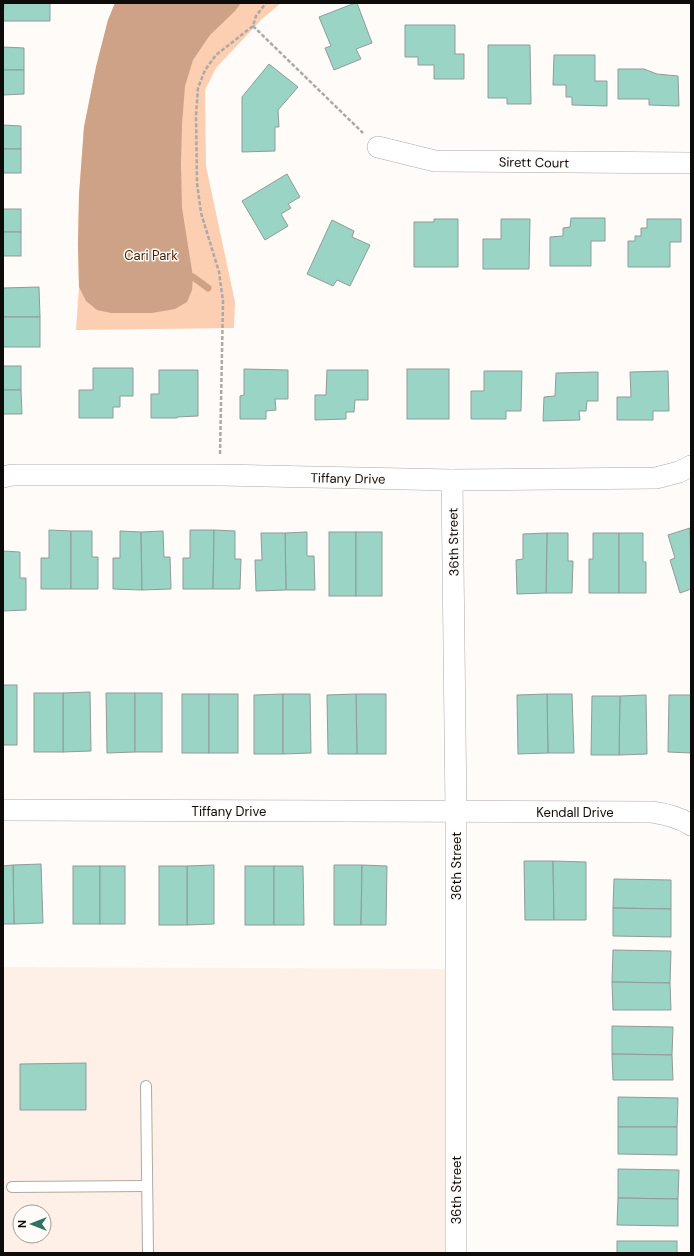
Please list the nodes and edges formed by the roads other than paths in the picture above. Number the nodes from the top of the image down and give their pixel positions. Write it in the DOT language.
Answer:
graph roads {
  1 [pos="378,147"];
  2 [pos="691,163"];
  3 [pos="691,466"];
  4 [pos="3,477"];
  5 [pos="452,480"];
  6 [pos="3,810"];
  7 [pos="456,811"];
  8 [pos="691,825"];
  9 [pos="146,1086"];
  10 [pos="12,1186"];
  11 [pos="146,1186"];
  12 [pos="148,1253"];
  13 [pos="456,1253"];
  1 -- 2 [label="street, Sirett Court"];
  3 -- 5 [label="street, Tiffany Drive"];
  4 -- 5 [label="street, Tiffany Drive"];
  5 -- 7 [label="street, 36th Street"];
  6 -- 7 [label="street, Tiffany Drive"];
  7 -- 8 [label="street, Kendall Drive"];
  7 -- 13 [label="street, 36th Street"];
  9 -- 11 [label="lane"];
  10 -- 11 [label="lane"];
  11 -- 12 [label="lane"];
}
